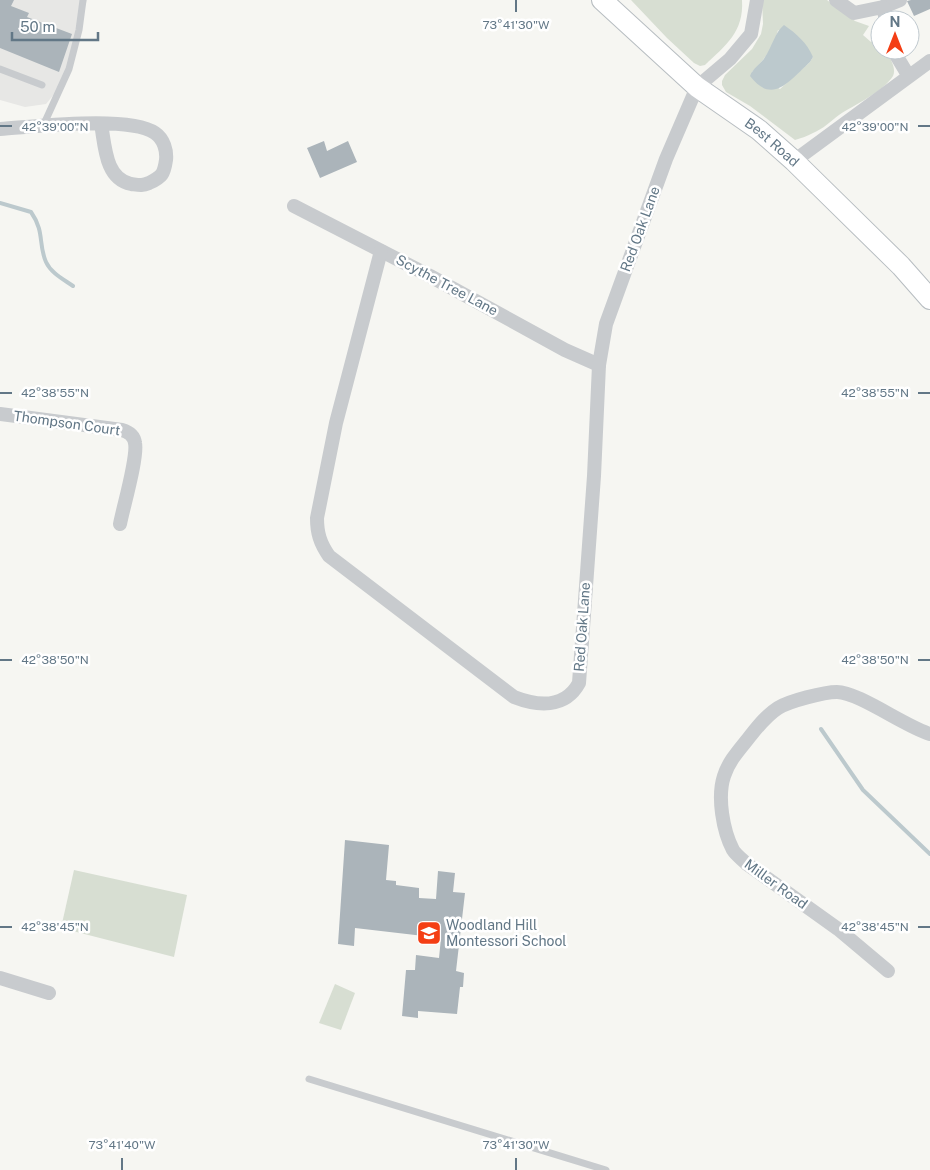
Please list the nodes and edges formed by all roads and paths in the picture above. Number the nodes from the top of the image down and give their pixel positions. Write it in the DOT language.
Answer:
graph roads {
  1 [pos="82,0"];
  2 [pos="602,0"];
  3 [pos="757,0"];
  4 [pos="836,0"];
  5 [pos="900,0"];
  6 [pos="889,10"];
  7 [pos="870,14"];
  8 [pos="899,60"];
  9 [pos="930,60"];
  10 [pos="0,69"];
  11 [pos="908,75"];
  12 [pos="42,85"];
  13 [pos="697,87"];
  14 [pos="101,124"];
  15 [pos="43,126"];
  16 [pos="0,129"];
  17 [pos="794,161"];
  18 [pos="294,206"];
  19 [pos="381,250"];
  20 [pos="930,299"];
  21 [pos="599,365"];
  22 [pos="0,414"];
  23 [pos="120,524"];
  24 [pos="930,734"];
  25 [pos="888,971"];
  26 [pos="0,978"];
  27 [pos="49,993"];
  28 [pos="310,1079"];
  29 [pos="606,1170"];
  1 -- 15 [label="lane"];
  2 -- 13 [label="street, Best Road"];
  3 -- 13 [label="street"];
  4 -- 7 [label="street"];
  5 -- 6 [label="street"];
  8 -- 11 [label="street"];
  9 -- 11 [label="street"];
  10 -- 12 [label="lane"];
  11 -- 17 [label="street"];
  13 -- 17 [label="street, Best Road"];
  13 -- 21 [label="street, Red Oak Lane"];
  14 -- 14 [label="street"];
  14 -- 15 [label="street"];
  15 -- 16 [label="street"];
  17 -- 20 [label="street, Best Road"];
  18 -- 19 [label="street, Scythe Tree Lane"];
  19 -- 21 [label="street, Scythe Tree Lane"];
  19 -- 21 [label="street, Red Oak Lane"];
  22 -- 23 [label="street, Thompson Court"];
  24 -- 25 [label="street, Miller Road"];
  26 -- 27 [label="street"];
  28 -- 29 [label="lane"];
}
